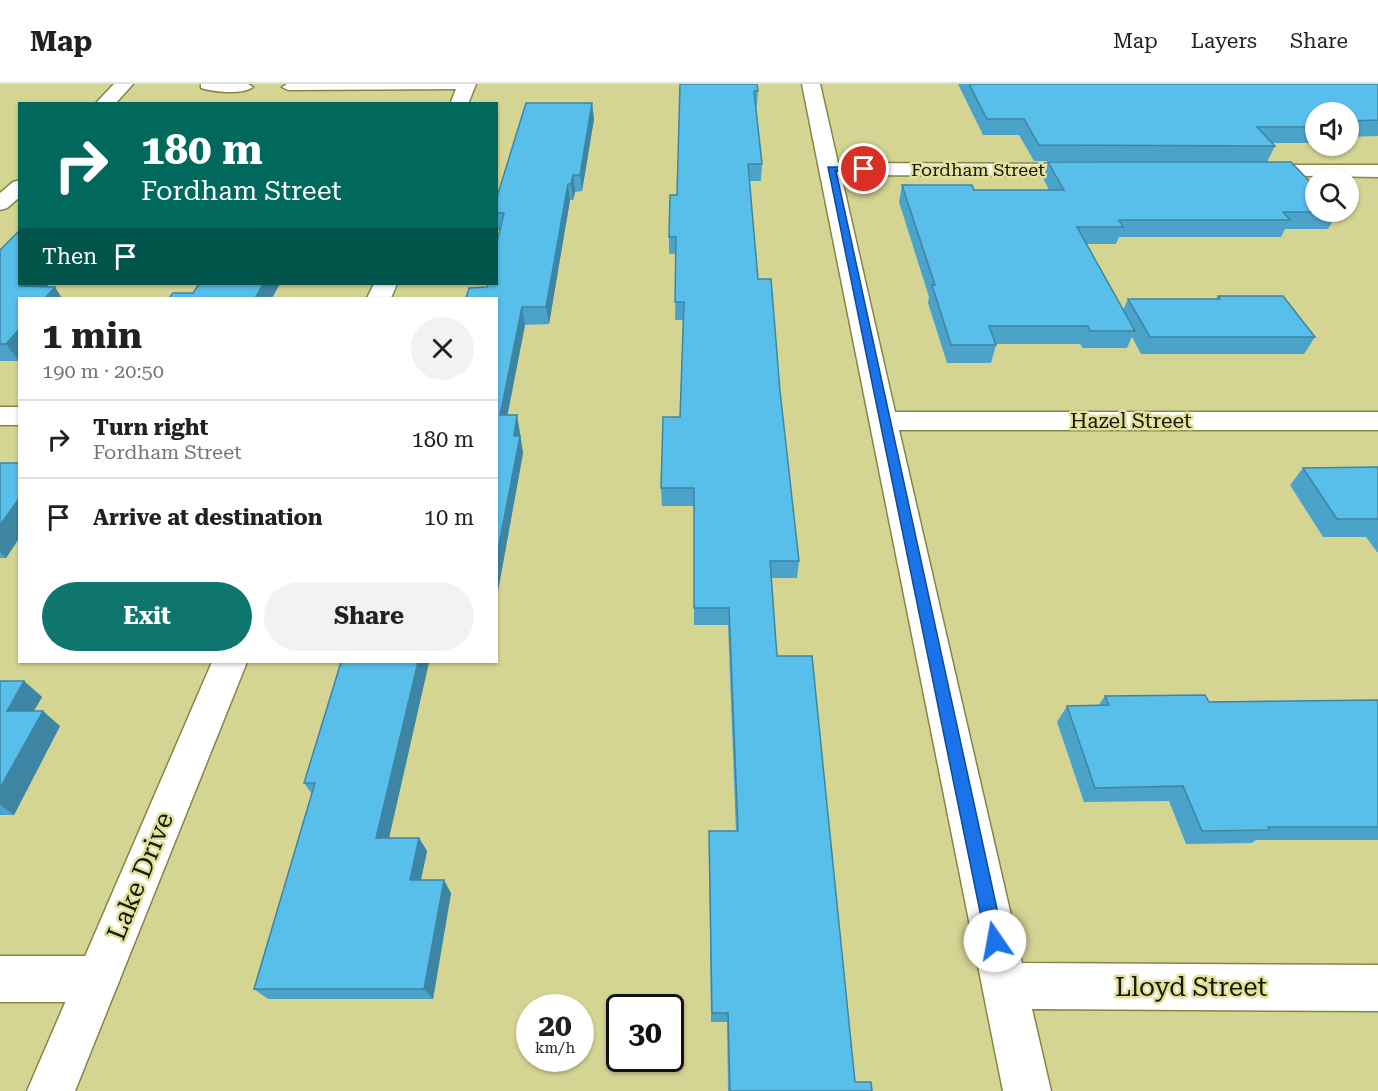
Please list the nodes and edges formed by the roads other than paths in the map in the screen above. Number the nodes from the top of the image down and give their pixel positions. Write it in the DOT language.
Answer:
graph roads {
  1 [pos="124,84"];
  2 [pos="207,84"];
  3 [pos="811,84"];
  4 [pos="467,85"];
  5 [pos="247,87"];
  6 [pos="288,87"];
  7 [pos="365,89"];
  8 [pos="106,102"];
  9 [pos="460,102"];
  10 [pos="831,169"];
  11 [pos="1106,170"];
  12 [pos="1236,170"];
  13 [pos="1378,171"];
  14 [pos="16,174"];
  15 [pos="0,204"];
  16 [pos="0,416"];
  17 [pos="18,416"];
  18 [pos="884,421"];
  19 [pos="1378,421"];
  20 [pos="229,663"];
  21 [pos="0,979"];
  22 [pos="98,979"];
  23 [pos="1004,986"];
  24 [pos="1378,988"];
  25 [pos="51,1091"];
  26 [pos="1027,1091"];
  1 -- 8 [label="street"];
  2 -- 5 [label="lane"];
  3 -- 10 [label="street"];
  4 -- 7 [label="lane"];
  4 -- 9 [label="street"];
  6 -- 7 [label="lane"];
  10 -- 11 [label="street, Fordham Street"];
  10 -- 18 [label="street"];
  12 -- 13 [label="street"];
  14 -- 15 [label="street"];
  16 -- 17 [label="street"];
  18 -- 19 [label="street, Hazel Street"];
  18 -- 23 [label="street"];
  20 -- 22 [label="street, Lake Drive"];
  21 -- 22 [label="street"];
  22 -- 25 [label="street, Lake Drive"];
  23 -- 24 [label="street, Lloyd Street"];
  23 -- 26 [label="street"];
}
